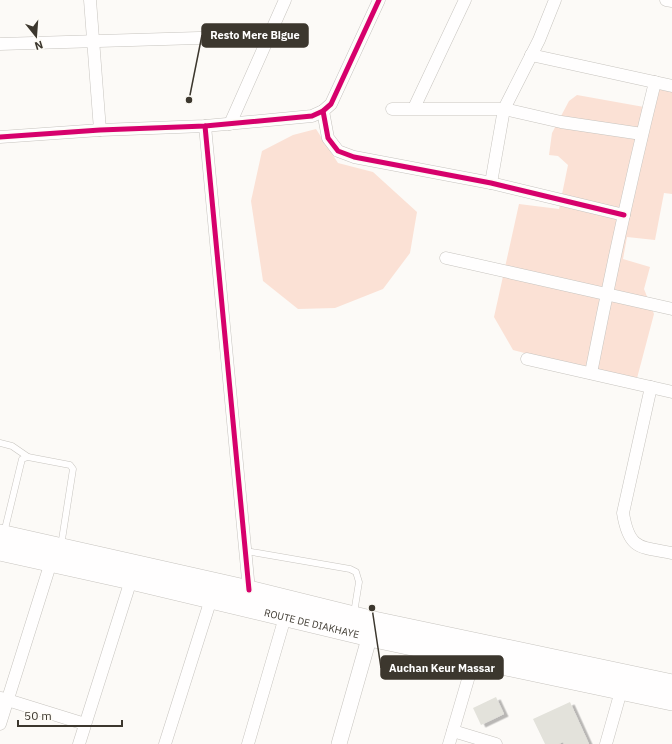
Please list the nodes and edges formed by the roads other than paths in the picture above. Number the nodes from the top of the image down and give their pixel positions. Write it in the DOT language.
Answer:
graph roads {
  1 [pos="90,0"];
  2 [pos="285,0"];
  3 [pos="379,0"];
  4 [pos="465,0"];
  5 [pos="555,0"];
  6 [pos="666,0"];
  7 [pos="672,1"];
  8 [pos="268,36"];
  9 [pos="93,41"];
  10 [pos="0,44"];
  11 [pos="531,55"];
  12 [pos="655,82"];
  13 [pos="672,86"];
  14 [pos="392,108"];
  15 [pos="414,108"];
  16 [pos="504,109"];
  17 [pos="323,111"];
  18 [pos="230,124"];
  19 [pos="205,126"];
  20 [pos="100,130"];
  21 [pos="642,134"];
  22 [pos="0,137"];
  23 [pos="491,183"];
  24 [pos="624,215"];
  25 [pos="446,258"];
  26 [pos="606,294"];
  27 [pos="672,309"];
  28 [pos="527,359"];
  29 [pos="591,373"];
  30 [pos="651,387"];
  31 [pos="672,392"];
  32 [pos="0,443"];
  33 [pos="28,457"];
  34 [pos="1,540"];
  35 [pos="246,551"];
  36 [pos="672,553"];
  37 [pos="56,555"];
  38 [pos="131,580"];
  39 [pos="249,590"];
  40 [pos="211,599"];
  41 [pos="353,616"];
  42 [pos="285,617"];
  43 [pos="372,629"];
  44 [pos="474,660"];
  45 [pos="672,687"];
  46 [pos="621,691"];
  47 [pos="4,699"];
  48 [pos="0,724"];
  49 [pos="85,724"];
  50 [pos="453,731"];
  51 [pos="79,744"];
  52 [pos="165,744"];
  53 [pos="248,744"];
  54 [pos="339,744"];
  55 [pos="449,744"];
  56 [pos="496,744"];
  57 [pos="606,744"];
  1 -- 9 [label="street"];
  2 -- 8 [label="street"];
  3 -- 17 [label="street"];
  4 -- 15 [label="street"];
  5 -- 11 [label="street"];
  6 -- 7 [label="street"];
  8 -- 9 [label="street"];
  8 -- 18 [label="street"];
  9 -- 10 [label="street"];
  9 -- 20 [label="street"];
  11 -- 12 [label="street"];
  11 -- 16 [label="street"];
  12 -- 13 [label="street"];
  12 -- 21 [label="street"];
  14 -- 15 [label="street"];
  15 -- 16 [label="street"];
  16 -- 21 [label="street"];
  16 -- 23 [label="street"];
  17 -- 18 [label="street"];
  17 -- 23 [label="street"];
  18 -- 19 [label="street"];
  19 -- 20 [label="street"];
  19 -- 35 [label="street"];
  20 -- 22 [label="street"];
  21 -- 24 [label="street"];
  23 -- 24 [label="street"];
  24 -- 26 [label="street"];
  25 -- 26 [label="street"];
  26 -- 27 [label="street"];
  26 -- 29 [label="street"];
  28 -- 29 [label="street"];
  29 -- 30 [label="street"];
  30 -- 31 [label="street"];
  30 -- 36 [label="street"];
  32 -- 33 [label="lane"];
  33 -- 34 [label="lane"];
  33 -- 37 [label="lane"];
  34 -- 37 [label="main road, ROUTE DE DIAKHAYE"];
  35 -- 39 [label="street"];
  35 -- 41 [label="lane"];
  37 -- 38 [label="main road, ROUTE DE DIAKHAYE"];
  37 -- 39 [label="main road, ROUTE DE DIAKHAYE"];
  37 -- 47 [label="street"];
  38 -- 40 [label="main road, ROUTE DE DIAKHAYE"];
  38 -- 49 [label="street"];
  39 -- 41 [label="main road, ROUTE DE DIAKHAYE"];
  40 -- 42 [label="main road, ROUTE DE DIAKHAYE"];
  40 -- 52 [label="street"];
  41 -- 43 [label="main road, ROUTE DE DIAKHAYE"];
  42 -- 43 [label="main road, ROUTE DE DIAKHAYE"];
  42 -- 53 [label="street"];
  43 -- 44 [label="main road, ROUTE DE DIAKHAYE"];
  43 -- 45 [label="main road, ROUTE DE DIAKHAYE"];
  43 -- 54 [label="street"];
  44 -- 46 [label="main road, ROUTE DE DIAKHAYE"];
  44 -- 50 [label="street"];
  45 -- 46 [label="main road, ROUTE DE DIAKHAYE"];
  46 -- 57 [label="street"];
  47 -- 48 [label="street"];
  47 -- 49 [label="street"];
  49 -- 51 [label="street"];
  50 -- 55 [label="street"];
  50 -- 56 [label="street"];
}
